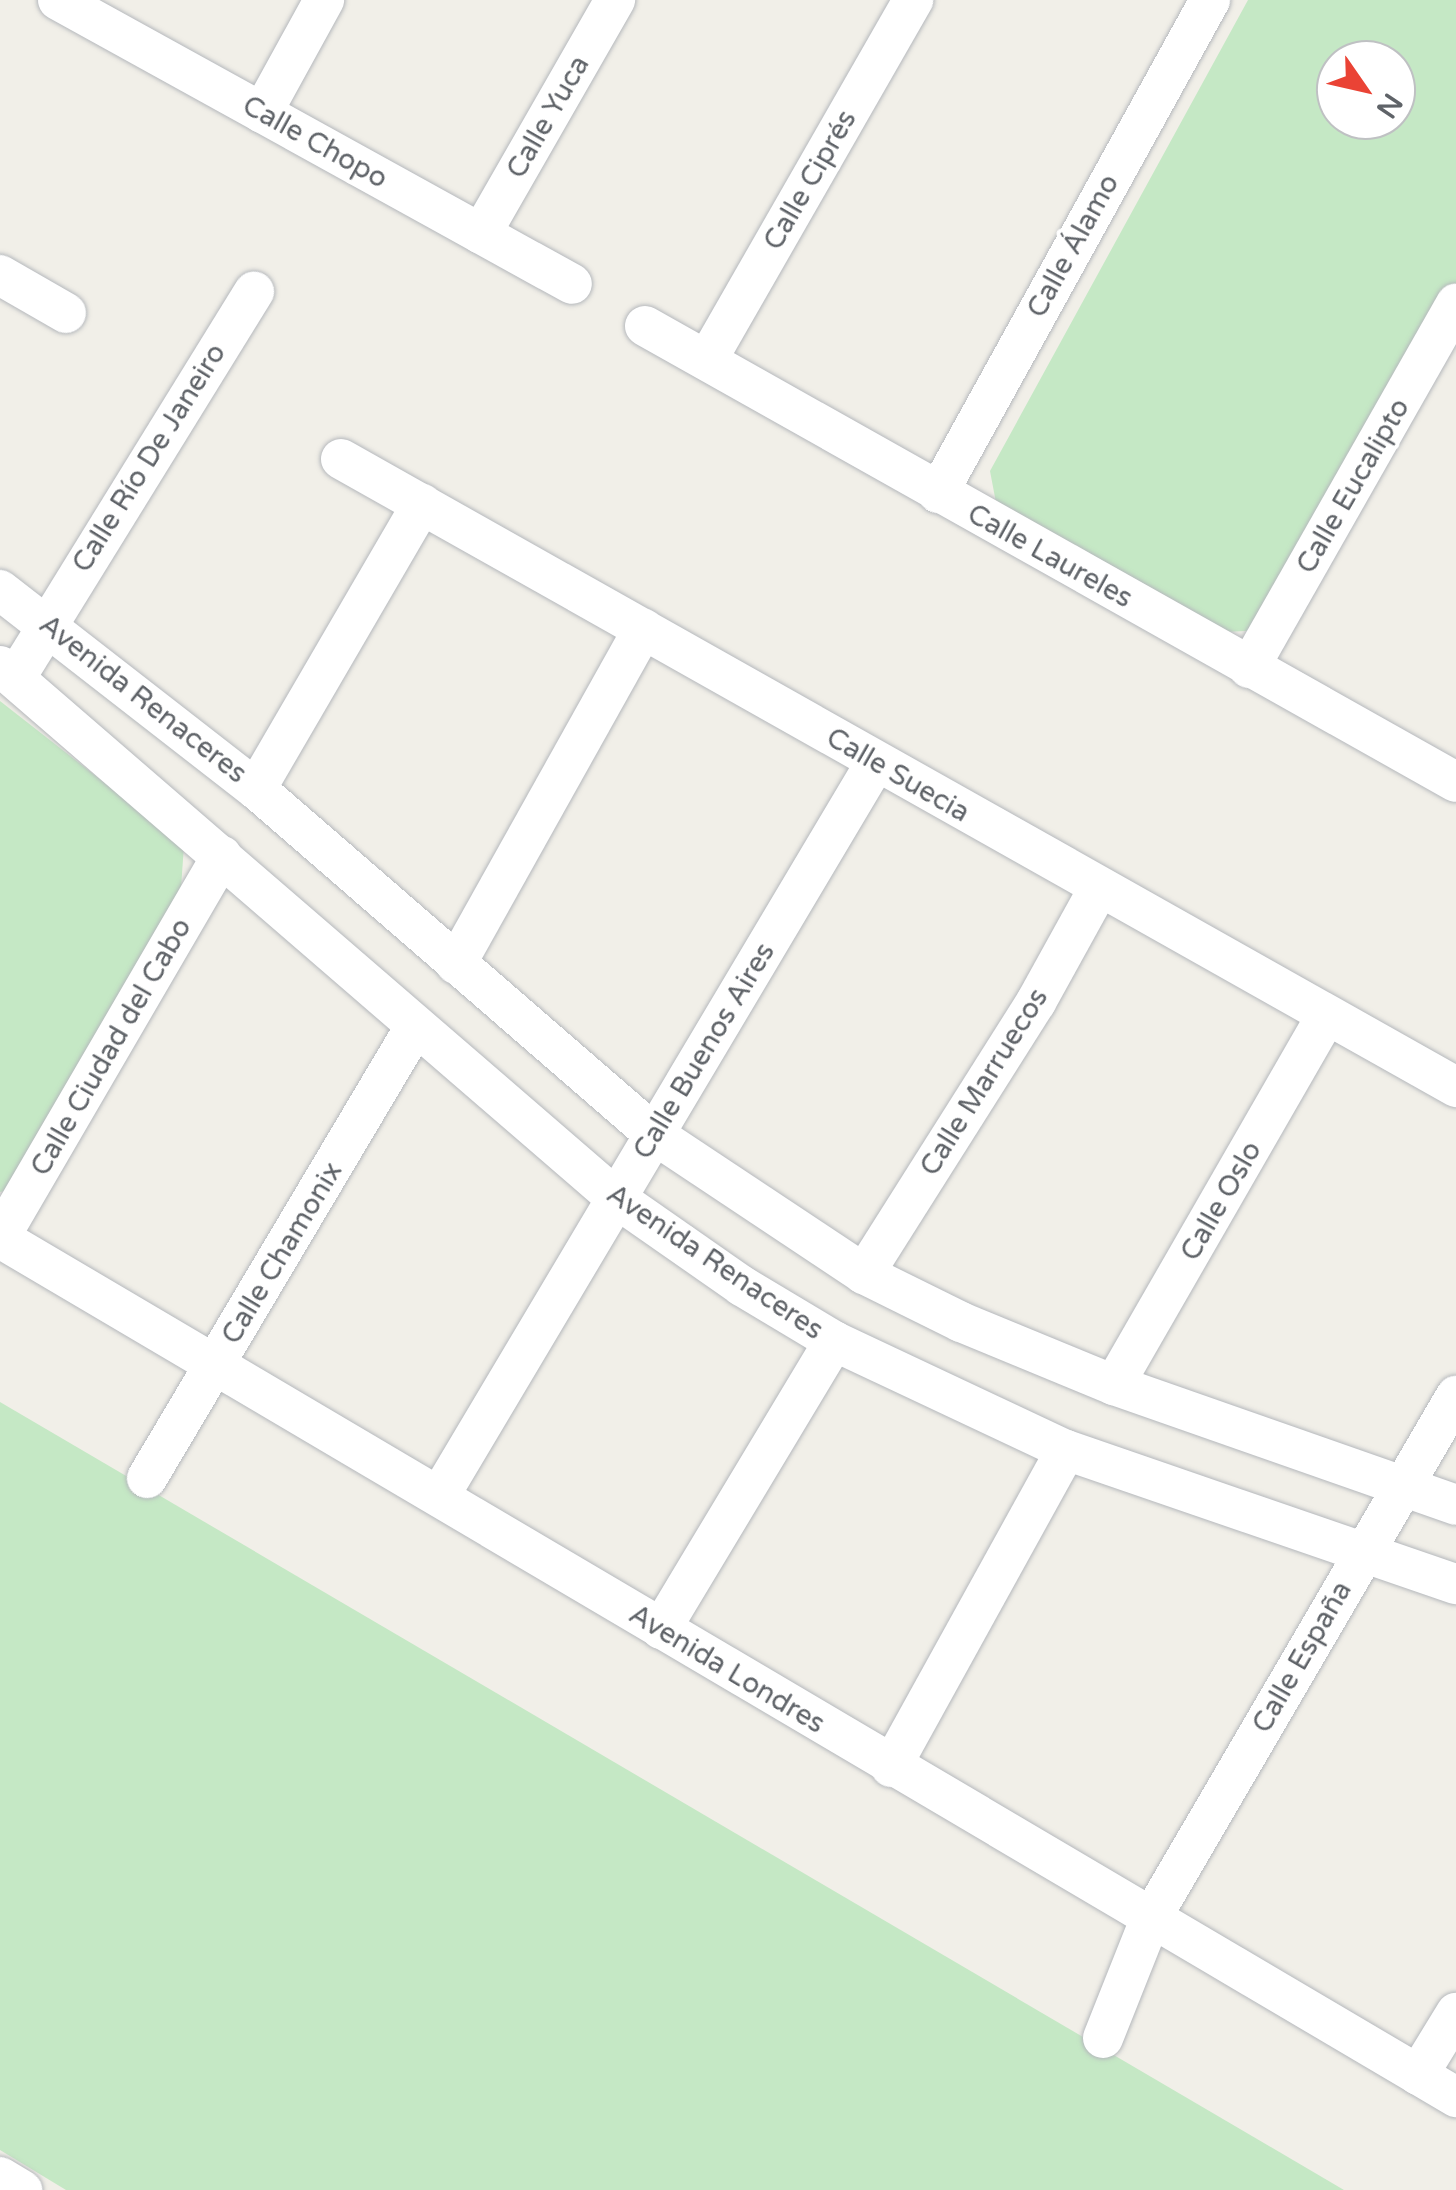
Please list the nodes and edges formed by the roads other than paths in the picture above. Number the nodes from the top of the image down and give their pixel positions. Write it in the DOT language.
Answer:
graph roads {
  1 [pos="58,0"];
  2 [pos="324,0"];
  3 [pos="615,0"];
  4 [pos="913,0"];
  5 [pos="1210,0"];
  6 [pos="262,113"];
  7 [pos="481,234"];
  8 [pos="0,275"];
  9 [pos="572,284"];
  10 [pos="254,291"];
  11 [pos="1456,304"];
  12 [pos="66,312"];
  13 [pos="645,326"];
  14 [pos="707,360"];
  15 [pos="341,459"];
  16 [pos="938,493"];
  17 [pos="422,504"];
  18 [pos="0,590"];
  19 [pos="47,622"];
  20 [pos="643,629"];
  21 [pos="1249,668"];
  22 [pos="8,672"];
  23 [pos="876,762"];
  24 [pos="1456,782"];
  25 [pos="256,789"];
  26 [pos="222,856"];
  27 [pos="1099,888"];
  28 [pos="456,964"];
  29 [pos="1326,1016"];
  30 [pos="416,1026"];
  31 [pos="1456,1088"];
  32 [pos="655,1135"];
  33 [pos="616,1198"];
  34 [pos="0,1238"];
  35 [pos="864,1274"];
  36 [pos="834,1341"];
  37 [pos="215,1365"];
  38 [pos="1114,1385"];
  39 [pos="1456,1396"];
  40 [pos="1066,1450"];
  41 [pos="147,1478"];
  42 [pos="1402,1485"];
  43 [pos="440,1495"];
  44 [pos="1456,1506"];
  45 [pos="1363,1551"];
  46 [pos="1456,1584"];
  47 [pos="661,1629"];
  48 [pos="890,1768"];
  49 [pos="1150,1920"];
  50 [pos="1456,2014"];
  51 [pos="1104,2038"];
  52 [pos="1418,2075"];
  53 [pos="1456,2097"];
  54 [pos="0,2177"];
  55 [pos="22,2190"];
  1 -- 6 [label="street, Calle Chopo"];
  2 -- 6 [label="street"];
  3 -- 7 [label="street, Calle Yuca"];
  4 -- 14 [label="street, Calle Ciprés"];
  5 -- 16 [label="street, Calle Álamo"];
  6 -- 7 [label="street, Calle Chopo"];
  7 -- 9 [label="street, Calle Chopo"];
  8 -- 12 [label="street"];
  10 -- 19 [label="street, Calle Río De Janeiro"];
  11 -- 21 [label="street, Calle Eucalipto"];
  13 -- 14 [label="street, Calle Laureles"];
  14 -- 16 [label="street, Calle Laureles"];
  15 -- 17 [label="street, Calle Suecia"];
  16 -- 21 [label="street, Calle Laureles"];
  17 -- 20 [label="street, Calle Suecia"];
  17 -- 25 [label="street"];
  18 -- 19 [label="street, Avenida Renaceres"];
  19 -- 22 [label="street, Calle Río De Janeiro"];
  19 -- 25 [label="street, Avenida Renaceres"];
  20 -- 23 [label="street, Calle Suecia"];
  20 -- 28 [label="street"];
  21 -- 24 [label="street, Calle Laureles"];
  22 -- 26 [label="street, Avenida Renaceres"];
  23 -- 27 [label="street, Calle Suecia"];
  23 -- 32 [label="street, Calle Buenos Aires"];
  25 -- 28 [label="street, Avenida Renaceres"];
  26 -- 30 [label="street, Avenida Renaceres"];
  26 -- 34 [label="street, Calle Ciudad del Cabo"];
  27 -- 29 [label="street, Calle Suecia"];
  27 -- 35 [label="street, Calle Marruecos"];
  28 -- 32 [label="street, Avenida Renaceres"];
  29 -- 31 [label="street, Calle Suecia"];
  29 -- 38 [label="street, Calle Oslo"];
  30 -- 33 [label="street, Avenida Renaceres"];
  30 -- 37 [label="street, Calle Chamonix"];
  32 -- 33 [label="street, Calle Buenos Aires"];
  32 -- 35 [label="street, Avenida Renaceres"];
  33 -- 36 [label="street, Avenida Renaceres"];
  33 -- 43 [label="street, Calle Buenos Aires"];
  34 -- 37 [label="street, Avenida Londres"];
  35 -- 38 [label="street, Avenida Renaceres"];
  36 -- 40 [label="street, Avenida Renaceres"];
  36 -- 47 [label="street"];
  37 -- 41 [label="street, Calle Chamonix"];
  37 -- 43 [label="street, Avenida Londres"];
  38 -- 42 [label="street, Avenida Renaceres"];
  39 -- 42 [label="street, Calle España"];
  40 -- 45 [label="street, Avenida Renaceres"];
  40 -- 48 [label="street"];
  42 -- 44 [label="street, Avenida Renaceres"];
  42 -- 45 [label="street, Calle España"];
  43 -- 47 [label="street, Avenida Londres"];
  45 -- 46 [label="street, Avenida Renaceres"];
  45 -- 49 [label="street, Calle España"];
  47 -- 48 [label="street, Avenida Londres"];
  48 -- 49 [label="street, Avenida Londres"];
  49 -- 51 [label="street, Calle España"];
  49 -- 52 [label="street, Avenida Londres"];
  50 -- 52 [label="street"];
  52 -- 53 [label="street, Avenida Londres"];
  54 -- 55 [label="street"];
}
